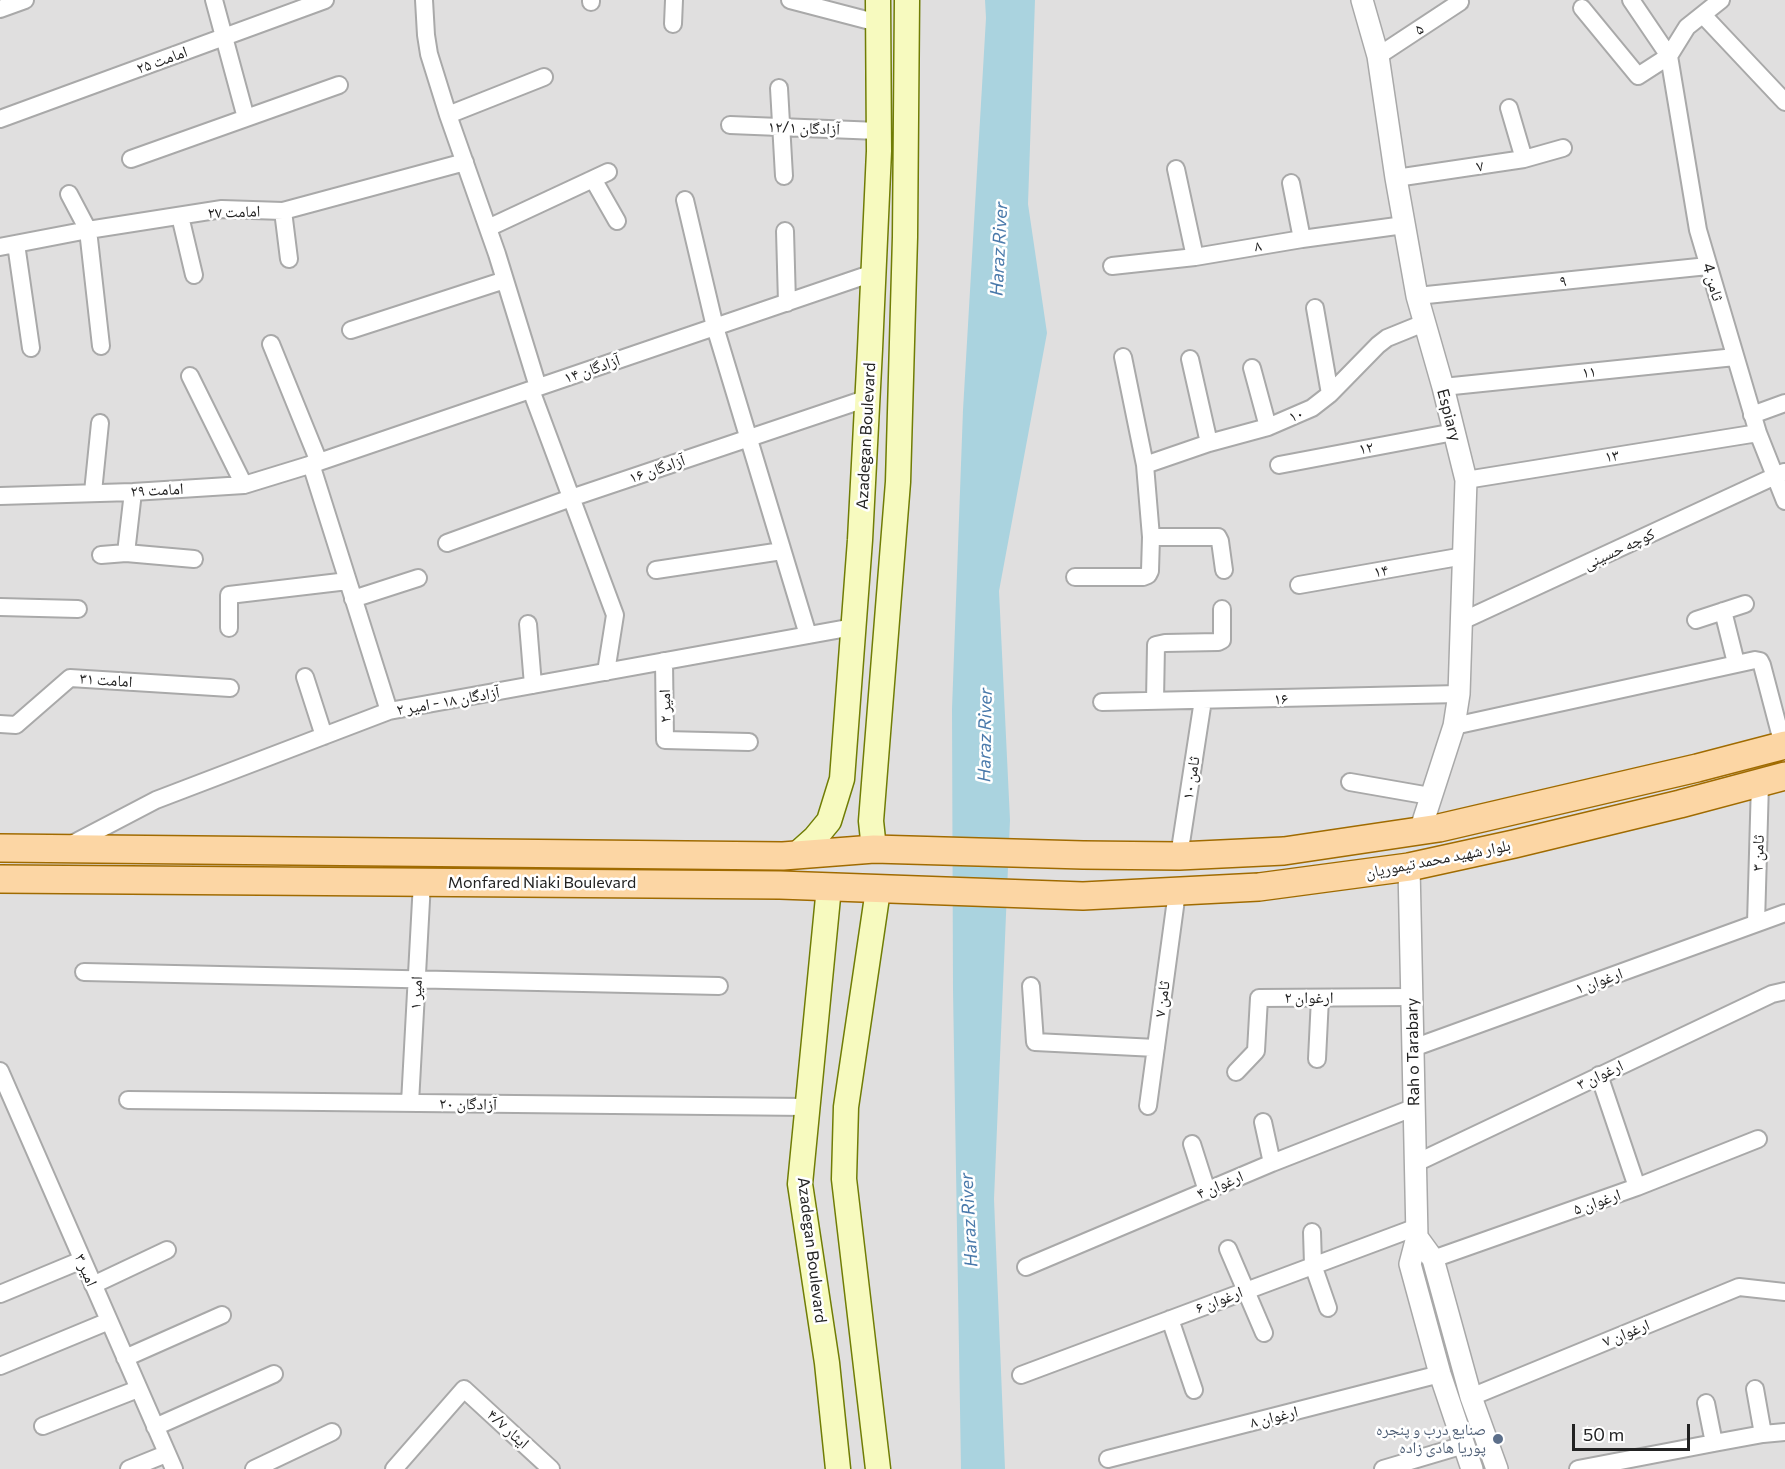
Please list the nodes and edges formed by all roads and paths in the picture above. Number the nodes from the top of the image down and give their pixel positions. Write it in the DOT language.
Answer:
graph roads {
  1 [pos="25,0"];
  2 [pos="213,0"];
  3 [pos="325,0"];
  4 [pos="424,0"];
  5 [pos="674,0"];
  6 [pos="790,0"];
  7 [pos="907,0"];
  8 [pos="1362,0"];
  9 [pos="1630,0"];
  10 [pos="1721,0"];
  11 [pos="1460,2"];
  12 [pos="1582,8"];
  13 [pos="0,9"];
  14 [pos="878,11"];
  15 [pos="1703,15"];
  16 [pos="673,24"];
  17 [pos="224,37"];
  18 [pos="1378,56"];
  19 [pos="1669,56"];
  20 [pos="544,77"];
  21 [pos="339,85"];
  22 [pos="779,88"];
  23 [pos="1785,102"];
  24 [pos="1509,108"];
  25 [pos="448,116"];
  26 [pos="246,118"];
  27 [pos="0,119"];
  28 [pos="730,126"];
  29 [pos="781,128"];
  30 [pos="878,131"];
  31 [pos="1563,148"];
  32 [pos="131,159"];
  33 [pos="1524,159"];
  34 [pos="465,162"];
  35 [pos="1176,169"];
  36 [pos="784,177"];
  37 [pos="1396,178"];
  38 [pos="1291,183"];
  39 [pos="69,194"];
  40 [pos="685,201"];
  41 [pos="283,211"];
  42 [pos="180,216"];
  43 [pos="616,221"];
  44 [pos="1404,225"];
  45 [pos="488,228"];
  46 [pos="88,230"];
  47 [pos="785,231"];
  48 [pos="1302,239"];
  49 [pos="8,246"];
  50 [pos="1195,257"];
  51 [pos="289,259"];
  52 [pos="1112,266"];
  53 [pos="1708,266"];
  54 [pos="873,273"];
  55 [pos="194,275"];
  56 [pos="505,280"];
  57 [pos="1417,296"];
  58 [pos="787,303"];
  59 [pos="1315,308"];
  60 [pos="1424,324"];
  61 [pos="715,327"];
  62 [pos="351,330"];
  63 [pos="271,344"];
  64 [pos="101,346"];
  65 [pos="31,348"];
  66 [pos="1123,357"];
  67 [pos="1735,357"];
  68 [pos="1190,359"];
  69 [pos="1252,368"];
  70 [pos="190,376"];
  71 [pos="1443,387"];
  72 [pos="534,389"];
  73 [pos="1329,394"];
  74 [pos="868,398"];
  75 [pos="1785,403"];
  76 [pos="1752,415"];
  77 [pos="100,423"];
  78 [pos="1269,427"];
  79 [pos="1454,432"];
  80 [pos="1758,432"];
  81 [pos="748,438"];
  82 [pos="1209,443"];
  83 [pos="315,463"];
  84 [pos="1145,465"];
  85 [pos="1279,465"];
  86 [pos="1780,474"];
  87 [pos="1466,480"];
  88 [pos="244,485"];
  89 [pos="93,492"];
  90 [pos="133,492"];
  91 [pos="0,496"];
  92 [pos="571,498"];
  93 [pos="1785,501"];
  94 [pos="894,525"];
  95 [pos="861,527"];
  96 [pos="1150,537"];
  97 [pos="447,543"];
  98 [pos="782,551"];
  99 [pos="126,553"];
  100 [pos="101,555"];
  101 [pos="1464,556"];
  102 [pos="194,559"];
  103 [pos="656,570"];
  104 [pos="1224,570"];
  105 [pos="1076,577"];
  106 [pos="418,578"];
  107 [pos="348,581"];
  108 [pos="1299,585"];
  109 [pos="353,598"];
  110 [pos="1745,604"];
  111 [pos="0,608"];
  112 [pos="78,609"];
  113 [pos="1222,609"];
  114 [pos="1723,611"];
  115 [pos="1696,620"];
  116 [pos="1462,621"];
  117 [pos="528,624"];
  118 [pos="854,627"];
  119 [pos="229,628"];
  120 [pos="808,635"];
  121 [pos="664,662"];
  122 [pos="1736,663"];
  123 [pos="606,672"];
  124 [pos="305,677"];
  125 [pos="533,685"];
  126 [pos="230,688"];
  127 [pos="1459,694"];
  128 [pos="1203,700"];
  129 [pos="1155,701"];
  130 [pos="1102,702"];
  131 [pos="389,711"];
  132 [pos="0,724"];
  133 [pos="1454,726"];
  134 [pos="324,736"];
  135 [pos="749,742"];
  136 [pos="1784,745"];
  137 [pos="1731,759"];
  138 [pos="1671,774"];
  139 [pos="1350,782"];
  140 [pos="1760,783"];
  141 [pos="1430,796"];
  142 [pos="1680,804"];
  143 [pos="1420,831"];
  144 [pos="0,848"];
  145 [pos="64,848"];
  146 [pos="874,849"];
  147 [pos="544,853"];
  148 [pos="599,854"];
  149 [pos="796,855"];
  150 [pos="1083,855"];
  151 [pos="1210,855"];
  152 [pos="1179,856"];
  153 [pos="1409,867"];
  154 [pos="0,879"];
  155 [pos="422,882"];
  156 [pos="544,883"];
  157 [pos="596,884"];
  158 [pos="829,887"];
  159 [pos="878,890"];
  160 [pos="1206,890"];
  161 [pos="1177,892"];
  162 [pos="1083,896"];
  163 [pos="1785,913"];
  164 [pos="1756,923"];
  165 [pos="84,972"];
  166 [pos="416,979"];
  167 [pos="719,986"];
  168 [pos="1030,986"];
  169 [pos="1785,991"];
  170 [pos="1412,997"];
  171 [pos="1320,998"];
  172 [pos="1156,1048"];
  173 [pos="1413,1048"];
  174 [pos="1317,1059"];
  175 [pos="0,1071"];
  176 [pos="1236,1072"];
  177 [pos="1599,1076"];
  178 [pos="128,1100"];
  179 [pos="410,1103"];
  180 [pos="1148,1106"];
  181 [pos="807,1107"];
  182 [pos="846,1107"];
  183 [pos="1415,1107"];
  184 [pos="1263,1122"];
  185 [pos="1758,1138"];
  186 [pos="1192,1144"];
  187 [pos="1416,1162"];
  188 [pos="1272,1163"];
  189 [pos="1637,1187"];
  190 [pos="1207,1191"];
  191 [pos="1312,1232"];
  192 [pos="1417,1232"];
  193 [pos="1228,1249"];
  194 [pos="167,1250"];
  195 [pos="1433,1259"];
  196 [pos="82,1260"];
  197 [pos="1313,1265"];
  198 [pos="1026,1267"];
  199 [pos="93,1285"];
  200 [pos="1246,1290"];
  201 [pos="1785,1292"];
  202 [pos="0,1294"];
  203 [pos="1328,1308"];
  204 [pos="222,1316"];
  205 [pos="1170,1318"];
  206 [pos="109,1321"];
  207 [pos="1264,1333"];
  208 [pos="125,1358"];
  209 [pos="0,1366"];
  210 [pos="274,1374"];
  211 [pos="1440,1374"];
  212 [pos="1021,1375"];
  213 [pos="138,1389"];
  214 [pos="1755,1389"];
  215 [pos="1194,1390"];
  216 [pos="1471,1397"];
  217 [pos="1706,1403"];
  218 [pos="43,1426"];
  219 [pos="155,1427"];
  220 [pos="332,1432"];
  221 [pos="1785,1432"];
  222 [pos="1763,1434"];
  223 [pos="1714,1443"];
  224 [pos="1464,1445"];
  225 [pos="1108,1459"];
  226 [pos="170,1461"];
  227 [pos="129,1469"];
  228 [pos="254,1469"];
  229 [pos="394,1469"];
  230 [pos="551,1469"];
  231 [pos="838,1469"];
  232 [pos="878,1469"];
  233 [pos="1383,1469"];
  234 [pos="1472,1469"];
  235 [pos="1497,1469"];
  236 [pos="1578,1469"];
  1 -- 13 [label="street"];
  2 -- 17 [label="street"];
  3 -- 17 [label="street, امامت ۲۵"];
  4 -- 25 [label="street"];
  5 -- 16 [label="street"];
  6 -- 14 [label="street"];
  7 -- 94 [label="main road, Azadegan Boulevard"];
  8 -- 18 [label="street, Espiary"];
  9 -- 19 [label="street"];
  10 -- 15 [label="street"];
  11 -- 18 [label="street, ۵"];
  12 -- 19 [label="street"];
  14 -- 30 [label="main road, Azadegan Boulevard"];
  15 -- 19 [label="street"];
  15 -- 23 [label="street"];
  17 -- 26 [label="street"];
  17 -- 27 [label="street, امامت ۲۵"];
  18 -- 37 [label="street, Espiary"];
  19 -- 53 [label="street, ثامن 4"];
  20 -- 25 [label="street"];
  21 -- 26 [label="street"];
  22 -- 29 [label="street"];
  24 -- 33 [label="street"];
  25 -- 34 [label="street"];
  26 -- 32 [label="street"];
  28 -- 29 [label="street, آزادگان ۱۲/۱"];
  29 -- 30 [label="street, آزادگان ۱۲/۱"];
  29 -- 36 [label="street"];
  30 -- 54 [label="main road, Azadegan Boulevard"];
  31 -- 33 [label="street, ۷"];
  33 -- 37 [label="street, ۷"];
  34 -- 41 [label="street, امامت ۲۷"];
  34 -- 45 [label="street"];
  35 -- 50 [label="street"];
  37 -- 44 [label="street, Espiary"];
  38 -- 48 [label="street"];
  39 -- 46 [label="street"];
  40 -- 61 [label="street"];
  41 -- 42 [label="street, امامت ۲۷"];
  41 -- 51 [label="street"];
  42 -- 46 [label="street, امامت ۲۷"];
  42 -- 55 [label="street"];
  43 -- 45 [label="street"];
  44 -- 48 [label="street, ۸"];
  44 -- 57 [label="street, Espiary"];
  45 -- 56 [label="street"];
  46 -- 49 [label="street, امامت ۲۷"];
  46 -- 64 [label="street"];
  47 -- 58 [label="street"];
  48 -- 50 [label="street, ۸"];
  49 -- 65 [label="street"];
  50 -- 52 [label="street, ۸"];
  53 -- 57 [label="street, ۹"];
  53 -- 67 [label="street, ثامن 4"];
  54 -- 58 [label="street, آزادگان ۱۴"];
  54 -- 74 [label="main road, Azadegan Boulevard"];
  56 -- 62 [label="street"];
  56 -- 72 [label="street"];
  57 -- 60 [label="street, Espiary"];
  58 -- 61 [label="street, آزادگان ۱۴"];
  59 -- 73 [label="street"];
  60 -- 71 [label="street, Espiary"];
  60 -- 73 [label="street, ۱۰"];
  61 -- 72 [label="street, آزادگان ۱۴"];
  61 -- 81 [label="street"];
  63 -- 83 [label="street"];
  66 -- 84 [label="street"];
  67 -- 71 [label="street, ۱۱"];
  67 -- 76 [label="street, ثامن 4"];
  68 -- 82 [label="street"];
  69 -- 78 [label="street"];
  70 -- 88 [label="street"];
  71 -- 79 [label="street, Espiary"];
  72 -- 83 [label="street, آزادگان ۱۴"];
  72 -- 92 [label="street"];
  73 -- 78 [label="street, ۱۰"];
  74 -- 81 [label="street, آزادگان ۱۶"];
  74 -- 95 [label="main road, Azadegan Boulevard"];
  75 -- 76 [label="street"];
  76 -- 80 [label="street, ثامن 4"];
  77 -- 89 [label="street"];
  78 -- 82 [label="street, ۱۰"];
  79 -- 85 [label="street, ۱۲"];
  79 -- 87 [label="street, Espiary"];
  80 -- 86 [label="street, ثامن 4"];
  80 -- 87 [label="street, ۱۳"];
  81 -- 92 [label="street, آزادگان ۱۶"];
  81 -- 98 [label="street"];
  82 -- 84 [label="street, ۱۰"];
  83 -- 88 [label="street, امامت ۲۹"];
  83 -- 107 [label="street"];
  84 -- 96 [label="street"];
  86 -- 93 [label="street, ثامن 4"];
  86 -- 116 [label="street, کوچه حسینی"];
  87 -- 101 [label="street, Espiary"];
  88 -- 90 [label="street, امامت ۲۹"];
  89 -- 90 [label="street, امامت ۲۹"];
  89 -- 91 [label="street, امامت ۲۹"];
  90 -- 99 [label="street"];
  92 -- 97 [label="street, آزادگان ۱۶"];
  92 -- 123 [label="street"];
  94 -- 95 [label="main road"];
  94 -- 146 [label="main road, Azadegan Boulevard"];
  95 -- 118 [label="main road, Azadegan Boulevard"];
  96 -- 104 [label="street"];
  96 -- 105 [label="street"];
  98 -- 103 [label="street"];
  98 -- 120 [label="street"];
  99 -- 100 [label="street"];
  99 -- 102 [label="street"];
  101 -- 108 [label="street, ۱۴"];
  101 -- 116 [label="street, Espiary"];
  106 -- 109 [label="street"];
  107 -- 109 [label="street"];
  107 -- 119 [label="street"];
  109 -- 131 [label="street"];
  110 -- 114 [label="street"];
  111 -- 112 [label="street"];
  113 -- 129 [label="street"];
  114 -- 115 [label="street"];
  114 -- 122 [label="street"];
  116 -- 127 [label="street, Espiary"];
  117 -- 125 [label="street"];
  118 -- 120 [label="street, آزادگان ۱۸ - امیر ۲"];
  118 -- 149 [label="main road, Azadegan Boulevard"];
  120 -- 121 [label="street, آزادگان ۱۸ - امیر ۲"];
  121 -- 123 [label="street, آزادگان ۱۸ - امیر ۲"];
  121 -- 135 [label="street, امیر ۲"];
  122 -- 133 [label="street"];
  122 -- 136 [label="street"];
  123 -- 125 [label="street, آزادگان ۱۸ - امیر ۲"];
  124 -- 134 [label="street"];
  125 -- 131 [label="street, آزادگان ۱۸ - امیر ۲"];
  126 -- 132 [label="street, امامت ۳۱"];
  127 -- 128 [label="street, ۱۶"];
  127 -- 133 [label="street, Espiary"];
  128 -- 129 [label="street, ۱۶"];
  128 -- 152 [label="street, ثامن ۱۰"];
  129 -- 130 [label="street, ۱۶"];
  131 -- 134 [label="street, آزادگان ۱۸ - امیر ۲"];
  133 -- 141 [label="street, Espiary"];
  134 -- 145 [label="street, آزادگان ۱۸ - امیر ۲"];
  136 -- 137 [label="main road, بلوار شهید محمد تیموریان"];
  137 -- 138 [label="main road, بلوار شهید محمد تیموریان"];
  137 -- 140 [label="main road"];
  138 -- 142 [label="main road"];
  138 -- 143 [label="main road, بلوار شهید محمد تیموریان"];
  139 -- 141 [label="street"];
  140 -- 142 [label="main road, بلوار شهید محمد تیموریان"];
  140 -- 164 [label="street, ثامن ۳"];
  141 -- 143 [label="street, Espiary"];
  142 -- 153 [label="main road, بلوار شهید محمد تیموریان"];
  143 -- 151 [label="main road, بلوار شهید محمد تیموریان"];
  144 -- 145 [label="main road, Monfared Niaki Boulevard"];
  145 -- 147 [label="main road, Monfared Niaki Boulevard"];
  146 -- 149 [label="main road, Monfared Niaki Boulevard"];
  146 -- 150 [label="main road, Monfared Niaki Boulevard"];
  147 -- 148 [label="main road, Monfared Niaki Boulevard"];
  147 -- 156 [label="main road"];
  148 -- 149 [label="main road, Monfared Niaki Boulevard"];
  148 -- 157 [label="main road"];
  150 -- 152 [label="main road, بلوار شهید محمد تیموریان"];
  151 -- 152 [label="main road, بلوار شهید محمد تیموریان"];
  151 -- 160 [label="main road"];
  152 -- 161 [label="main road"];
  153 -- 160 [label="main road, بلوار شهید محمد تیموریان"];
  153 -- 170 [label="street, Rah o Tarabary"];
  154 -- 155 [label="main road, Monfared Niaki Boulevard"];
  155 -- 156 [label="main road, Monfared Niaki Boulevard"];
  155 -- 166 [label="street, امیر ۱"];
  156 -- 157 [label="main road, Monfared Niaki Boulevard"];
  157 -- 158 [label="main road, Monfared Niaki Boulevard"];
  158 -- 159 [label="main road, Monfared Niaki Boulevard"];
  158 -- 181 [label="main road, Azadegan Boulevard"];
  159 -- 162 [label="main road, Monfared Niaki Boulevard"];
  159 -- 182 [label="main road"];
  160 -- 161 [label="main road, بلوار شهید محمد تیموریان"];
  161 -- 162 [label="main road, بلوار شهید محمد تیموریان"];
  161 -- 172 [label="street, ثامن ۷"];
  163 -- 164 [label="street, ارغوان ۱"];
  164 -- 173 [label="street, ارغوان ۱"];
  165 -- 166 [label="street"];
  166 -- 167 [label="street"];
  166 -- 179 [label="street, امیر ۱"];
  168 -- 172 [label="street"];
  169 -- 177 [label="street, ارغوان ۳"];
  170 -- 171 [label="street, ارغوان ۲"];
  170 -- 173 [label="street, Rah o Tarabary"];
  171 -- 174 [label="street"];
  171 -- 176 [label="street, ارغوان ۲"];
  172 -- 180 [label="street, ثامن ۷"];
  173 -- 183 [label="street, Rah o Tarabary"];
  175 -- 196 [label="street, امیر ۳"];
  177 -- 187 [label="street, ارغوان ۳"];
  177 -- 189 [label="street"];
  178 -- 179 [label="street, آزادگان ۲۰"];
  179 -- 181 [label="street, آزادگان ۲۰"];
  181 -- 182 [label="main road"];
  181 -- 231 [label="main road, Azadegan Boulevard"];
  182 -- 232 [label="main road"];
  183 -- 187 [label="street, Rah o Tarabary"];
  183 -- 188 [label="street, ارغوان ۴"];
  184 -- 188 [label="street"];
  185 -- 189 [label="street, ارغوان ۵"];
  186 -- 190 [label="street"];
  187 -- 192 [label="street, Rah o Tarabary"];
  188 -- 190 [label="street, ارغوان ۴"];
  189 -- 195 [label="street, ارغوان ۵"];
  190 -- 198 [label="street, ارغوان ۴"];
  191 -- 197 [label="street"];
  192 -- 195 [label="street"];
  192 -- 197 [label="street, ارغوان ۶"];
  192 -- 211 [label="street, Rah o Tarabary"];
  193 -- 200 [label="street"];
  194 -- 199 [label="street"];
  195 -- 216 [label="street"];
  196 -- 199 [label="street, امیر ۳"];
  196 -- 202 [label="street"];
  197 -- 200 [label="street, ارغوان ۶"];
  197 -- 203 [label="street"];
  199 -- 206 [label="street, امیر ۳"];
  200 -- 205 [label="street, ارغوان ۶"];
  200 -- 207 [label="street"];
  201 -- 216 [label="street, ارغوان ۷"];
  204 -- 208 [label="street"];
  205 -- 212 [label="street, ارغوان ۶"];
  205 -- 215 [label="street"];
  206 -- 208 [label="street, امیر ۳"];
  206 -- 209 [label="street"];
  208 -- 213 [label="street, امیر ۳"];
  210 -- 219 [label="street"];
  211 -- 224 [label="street, Rah o Tarabary"];
  211 -- 225 [label="street, ارغوان ۸"];
  213 -- 218 [label="street"];
  213 -- 219 [label="street, امیر ۳"];
  214 -- 222 [label="street"];
  216 -- 235 [label="street"];
  217 -- 223 [label="street"];
  219 -- 226 [label="street, امیر ۳"];
  220 -- 228 [label="street"];
  221 -- 222 [label="street"];
  222 -- 223 [label="street"];
  223 -- 236 [label="street"];
  224 -- 233 [label="street"];
  224 -- 234 [label="street, Rah o Tarabary"];
  226 -- 227 [label="street"];
  229 -- 230 [label="street, ایثار ۴/۷"];
}
